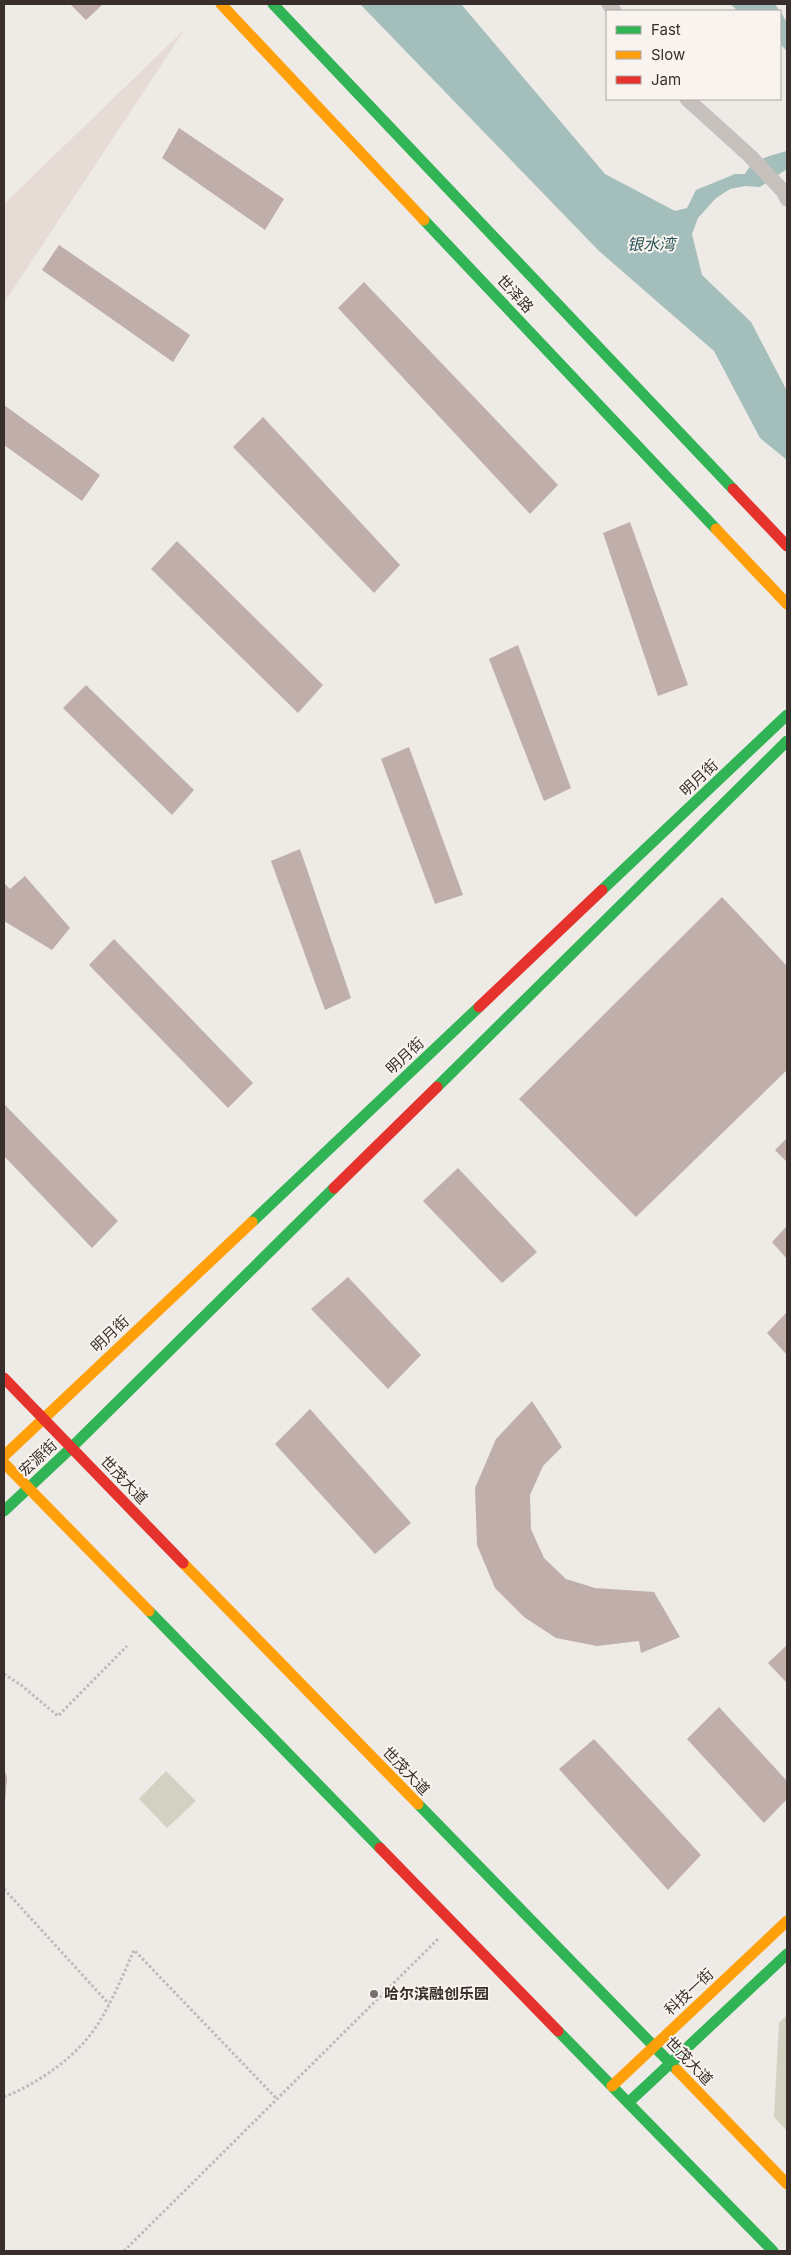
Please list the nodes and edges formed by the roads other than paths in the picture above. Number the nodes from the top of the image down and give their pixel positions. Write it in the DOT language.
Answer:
graph roads {
  1 [pos="221,4"];
  2 [pos="273,4"];
  3 [pos="688,100"];
  4 [pos="785,195"];
  5 [pos="787,546"];
  6 [pos="787,604"];
  7 [pos="787,715"];
  8 [pos="787,741"];
  9 [pos="4,1378"];
  10 [pos="43,1419"];
  11 [pos="71,1448"];
  12 [pos="4,1456"];
  13 [pos="4,1463"];
  14 [pos="28,1488"];
  15 [pos="4,1511"];
  16 [pos="787,1921"];
  17 [pos="787,1954"];
  18 [pos="654,2046"];
  19 [pos="670,2063"];
  20 [pos="612,2086"];
  21 [pos="628,2103"];
  22 [pos="787,2184"];
  23 [pos="773,2251"];
  1 -- 6 [label="street, 世泽路"];
  2 -- 5 [label="street, 世泽路"];
  3 -- 4 [label="street"];
  7 -- 10 [label="street, 明月街"];
  8 -- 11 [label="street"];
  9 -- 10 [label="street, 世茂大道"];
  10 -- 11 [label="street, 世茂大道"];
  10 -- 12 [label="street, 宏源街"];
  11 -- 14 [label="street, 宏源街"];
  11 -- 18 [label="street, 世茂大道"];
  13 -- 14 [label="street"];
  14 -- 15 [label="street, 宏源街"];
  14 -- 20 [label="street"];
  16 -- 18 [label="street, 科技一街"];
  17 -- 19 [label="street"];
  18 -- 19 [label="street, 世茂大道"];
  18 -- 20 [label="street, 科技一街"];
  19 -- 21 [label="street"];
  19 -- 22 [label="street, 世茂大道"];
  20 -- 21 [label="street"];
  21 -- 23 [label="street"];
}
